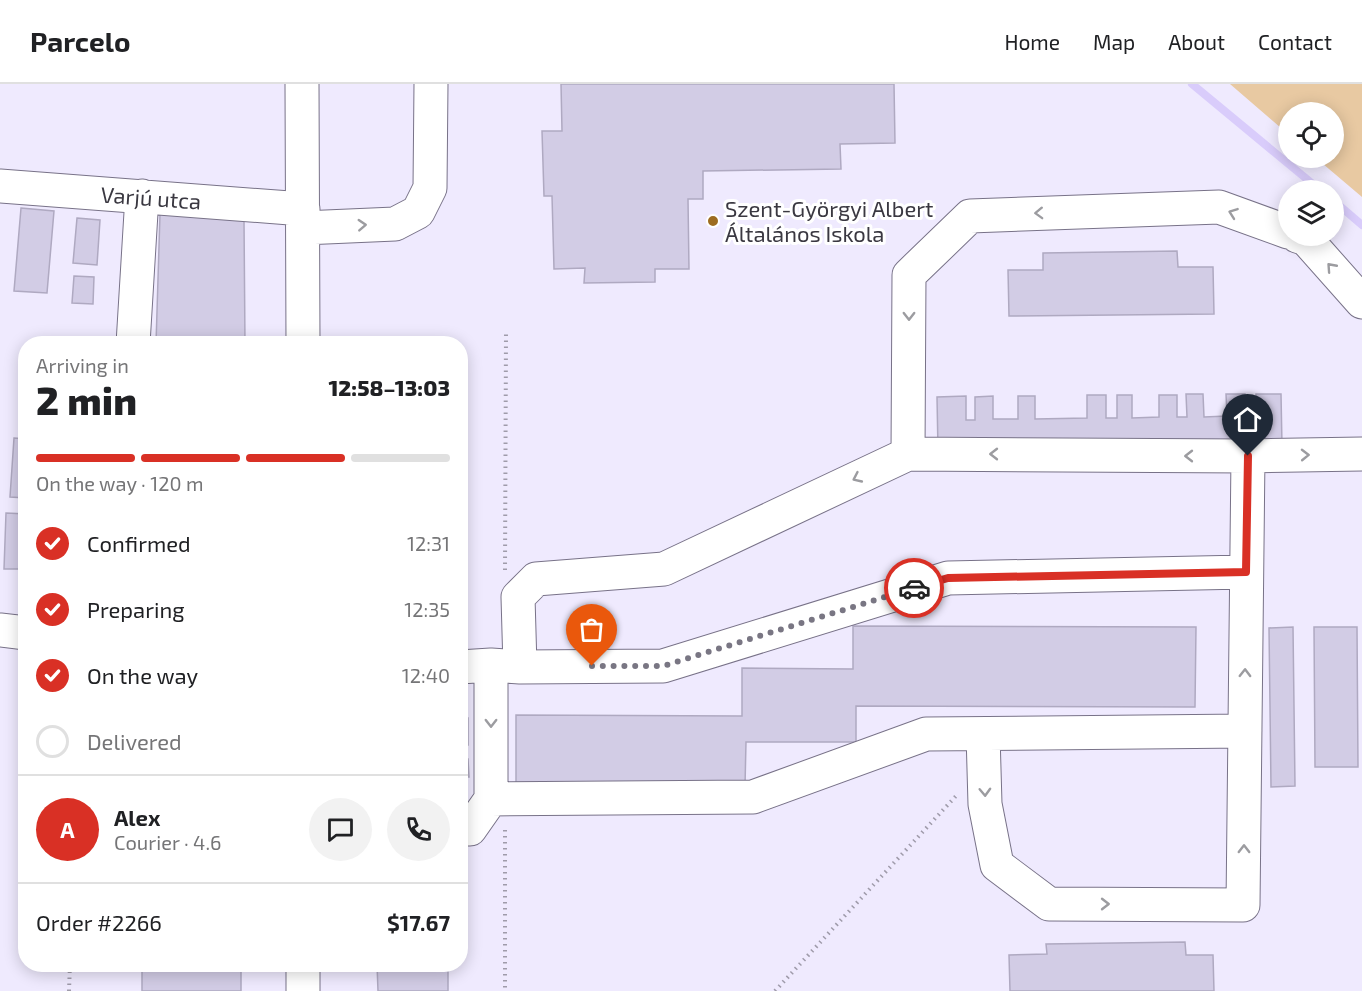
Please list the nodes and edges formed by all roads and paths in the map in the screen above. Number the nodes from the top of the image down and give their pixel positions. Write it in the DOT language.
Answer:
graph roads {
  1 [pos="302,84"];
  2 [pos="431,84"];
  3 [pos="0,186"];
  4 [pos="142,196"];
  5 [pos="303,218"];
  6 [pos="1278,228"];
  7 [pos="1312,246"];
  8 [pos="1362,302"];
  9 [pos="133,336"];
  10 [pos="303,336"];
  11 [pos="908,454"];
  12 [pos="1362,454"];
  13 [pos="1248,456"];
  14 [pos="1246,572"];
  15 [pos="0,630"];
  16 [pos="18,632"];
  17 [pos="491,666"];
  18 [pos="1245,731"];
  19 [pos="983,734"];
  20 [pos="984,766"];
  21 [pos="491,799"];
  22 [pos="468,829"];
  23 [pos="70,972"];
  24 [pos="303,972"];
  25 [pos="69,991"];
  26 [pos="303,991"];
  27 [pos="775,991"];
  1 -- 5 [label="street"];
  5 -- 2 [label="street, Varjú utca, one-way"];
  3 -- 4 [label="street, Varjú utca"];
  4 -- 5 [label="street, Varjú utca"];
  4 -- 9 [label="street"];
  5 -- 10 [label="street"];
  6 -- 11 [label="street, one-way"];
  8 -- 7 [label="street, one-way"];
  13 -- 11 [label="street, one-way"];
  11 -- 17 [label="street, one-way"];
  13 -- 12 [label="street, one-way"];
  13 -- 14 [label="street"];
  14 -- 17 [label="street"];
  18 -- 14 [label="street, one-way"];
  15 -- 16 [label="street"];
  17 -- 21 [label="street, one-way"];
  18 -- 19 [label="street"];
  20 -- 18 [label="street, one-way"];
  19 -- 20 [label="street"];
  19 -- 21 [label="street"];
  20 -- 27 [label="path"];
  21 -- 22 [label="street"];
  23 -- 25 [label="path"];
  24 -- 26 [label="street"];
}
